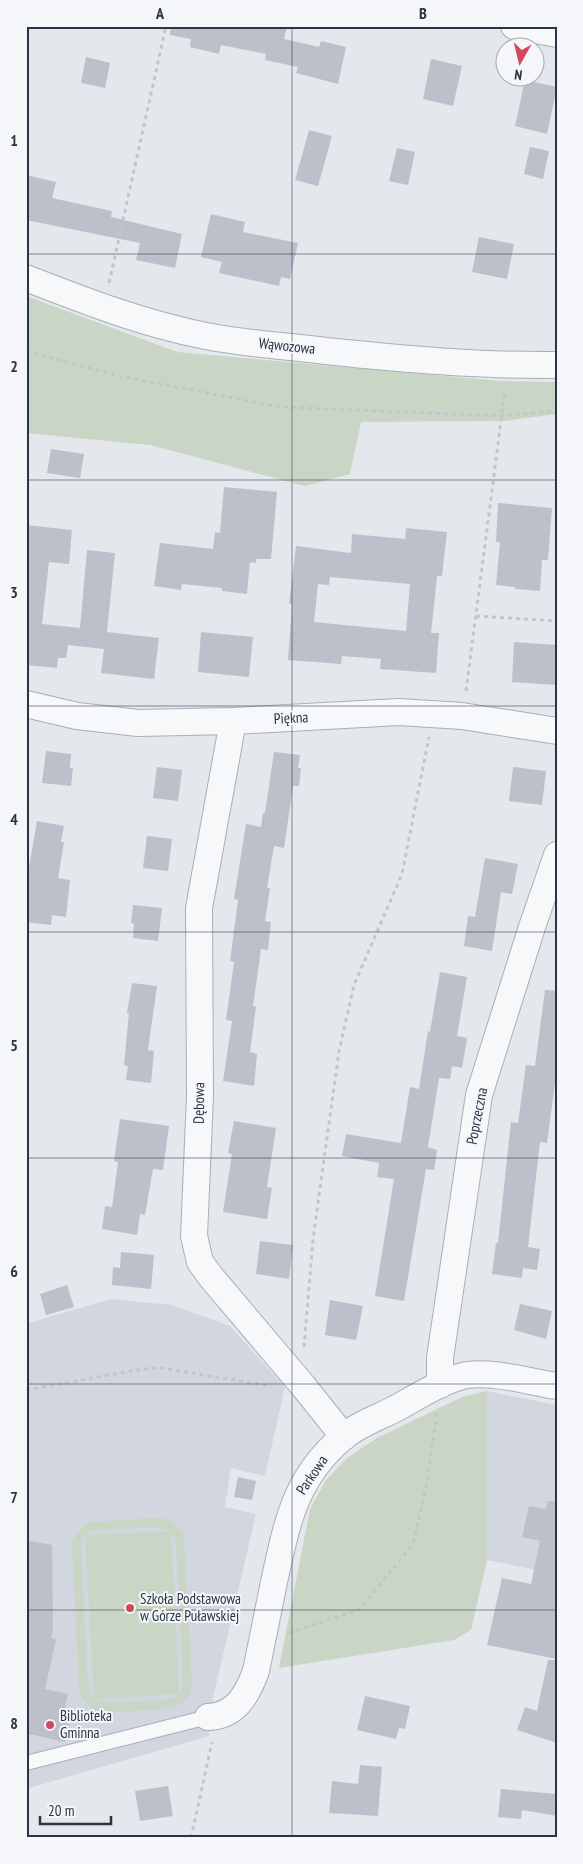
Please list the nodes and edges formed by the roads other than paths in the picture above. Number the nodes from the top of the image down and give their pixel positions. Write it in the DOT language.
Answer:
graph roads {
  1 [pos="514,26"];
  2 [pos="557,34"];
  3 [pos="26,278"];
  4 [pos="557,365"];
  5 [pos="26,704"];
  6 [pos="233,721"];
  7 [pos="557,730"];
  8 [pos="557,855"];
  9 [pos="440,1385"];
  10 [pos="557,1386"];
  11 [pos="344,1437"];
  12 [pos="213,1717"];
  13 [pos="26,1763"];
  1 -- 2 [label="street"];
  3 -- 4 [label="street, Wąwozowa"];
  5 -- 6 [label="street, Piękna"];
  6 -- 7 [label="street, Piękna"];
  6 -- 11 [label="street, Dębowa"];
  8 -- 9 [label="street, Poprzeczna"];
  9 -- 10 [label="street, Parkowa"];
  9 -- 11 [label="street, Parkowa"];
  11 -- 12 [label="street, Parkowa"];
  12 -- 13 [label="lane"];
}
